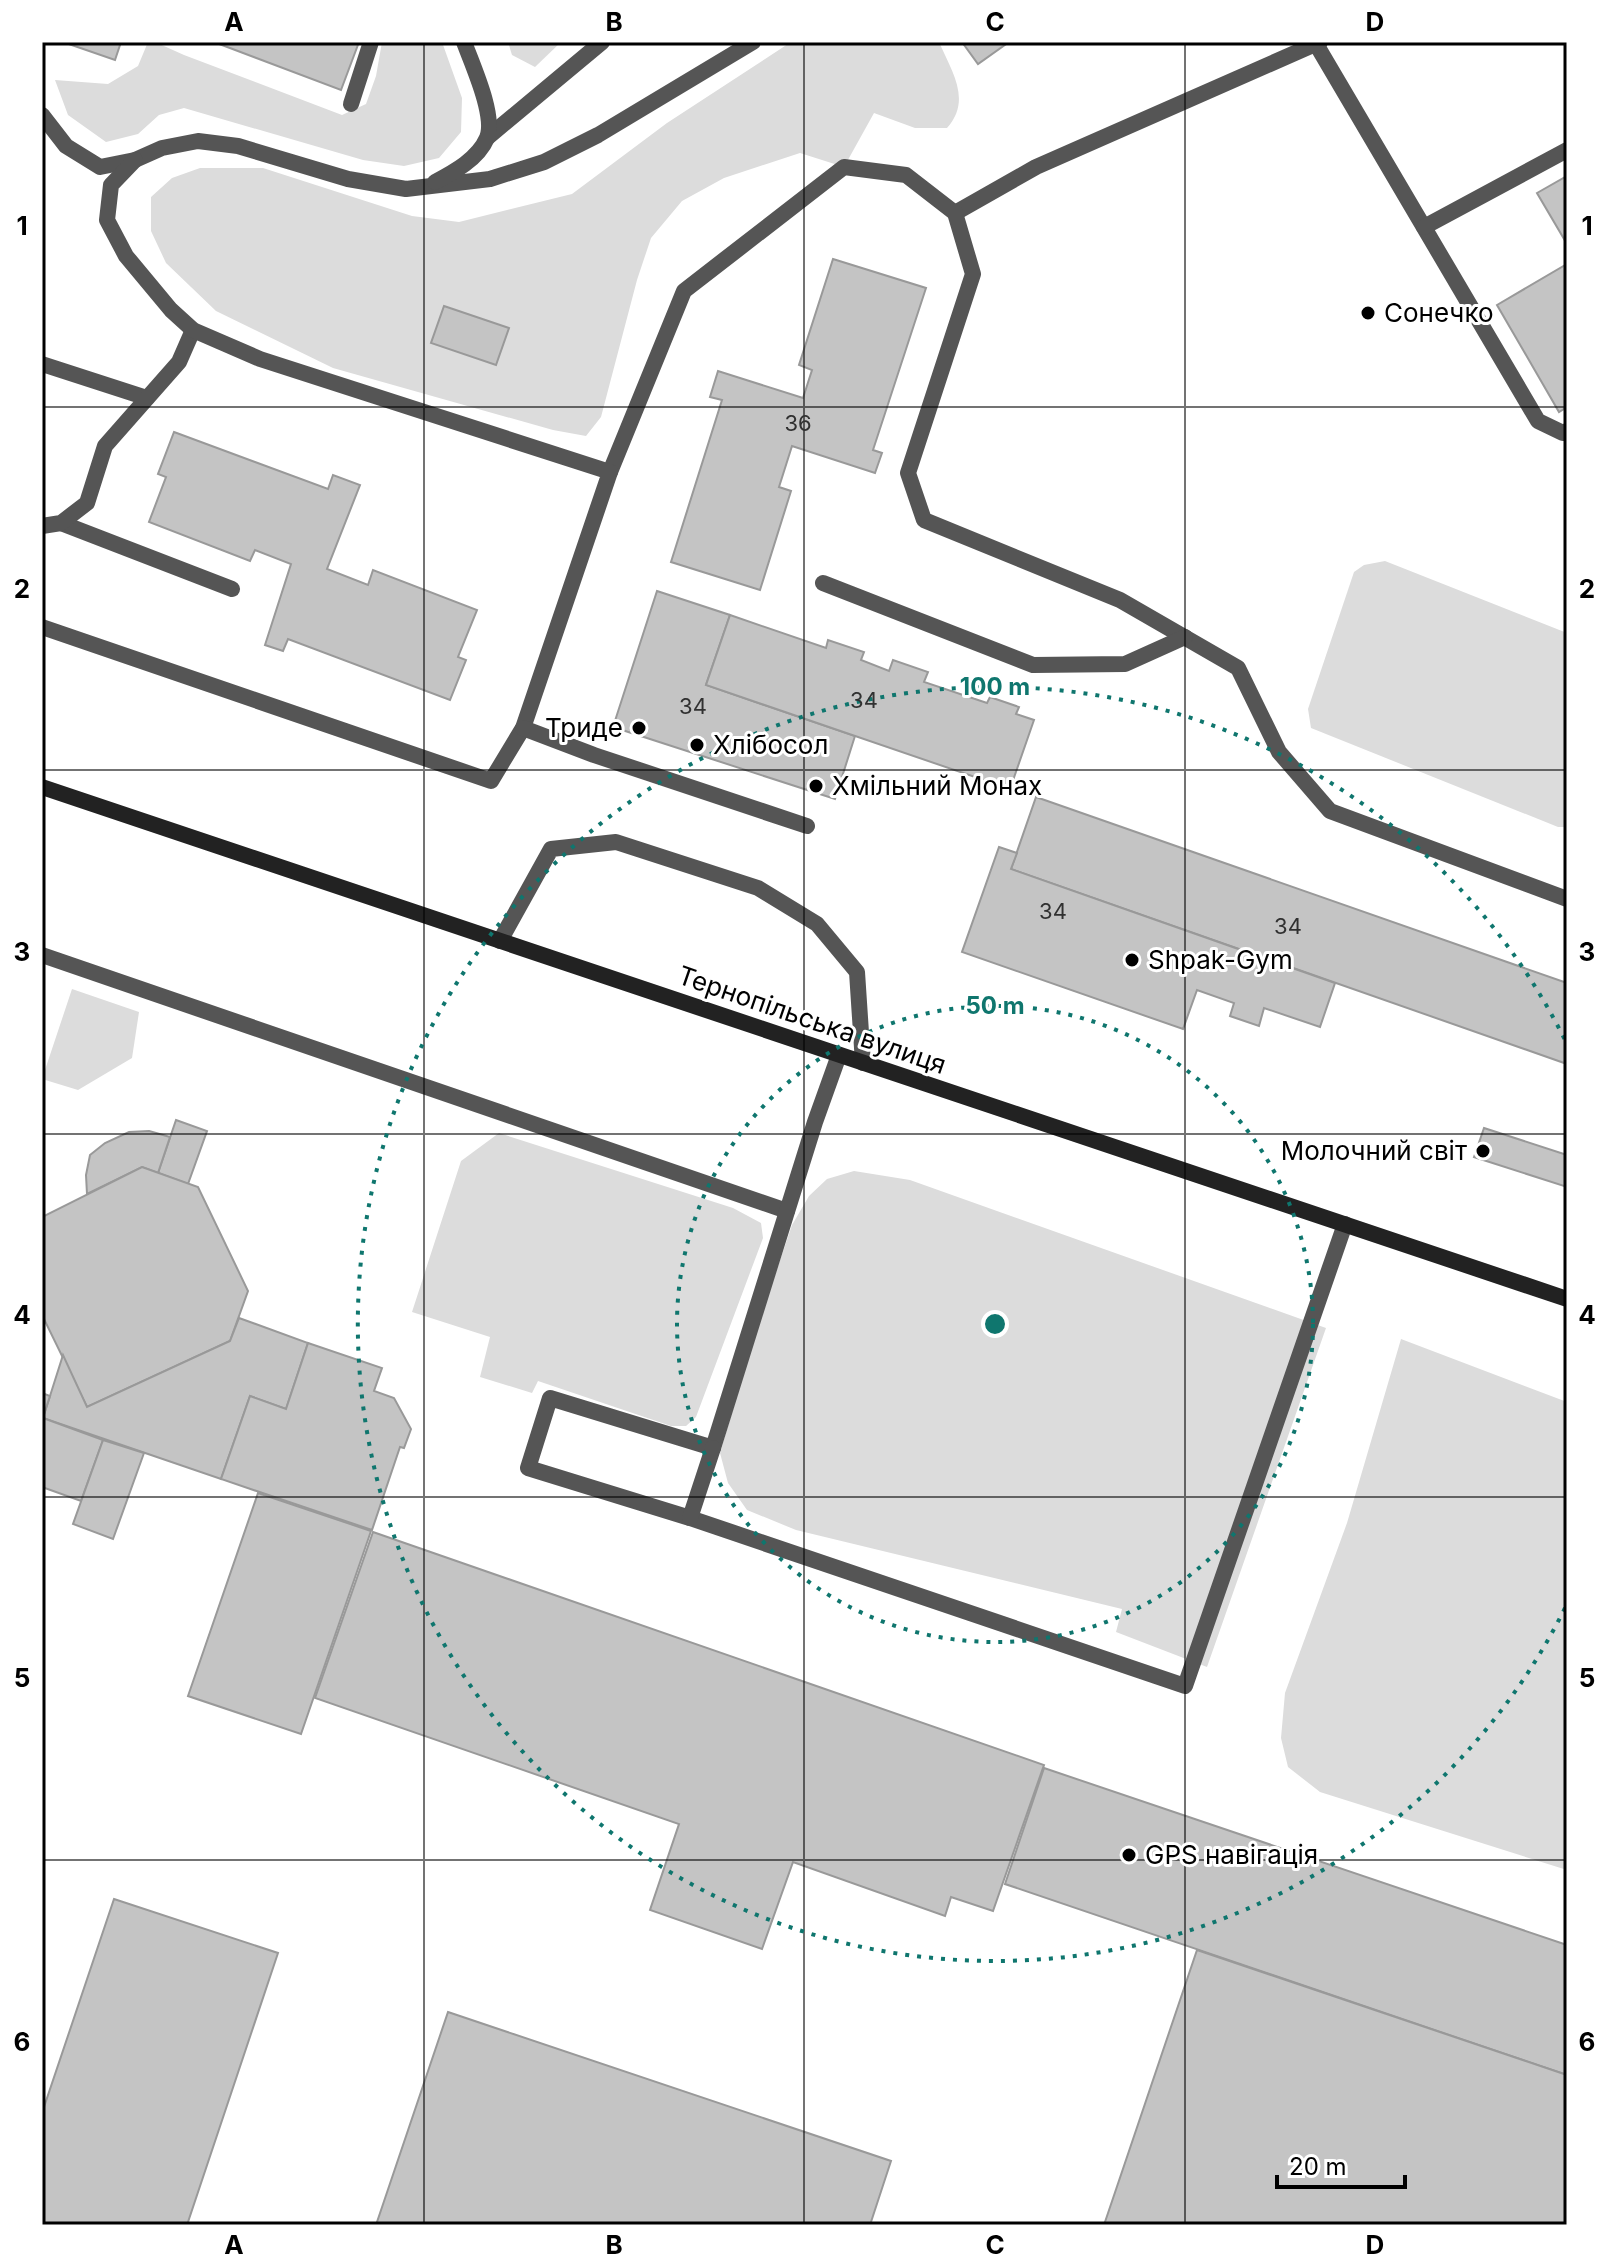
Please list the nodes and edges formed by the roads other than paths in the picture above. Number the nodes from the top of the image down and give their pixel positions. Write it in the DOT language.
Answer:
graph roads {
  1 [pos="371,42"];
  2 [pos="464,42"];
  3 [pos="602,42"];
  4 [pos="753,42"];
  5 [pos="1318,43"];
  6 [pos="351,104"];
  7 [pos="42,115"];
  8 [pos="488,137"];
  9 [pos="1567,150"];
  10 [pos="135,160"];
  11 [pos="406,189"];
  12 [pos="955,213"];
  13 [pos="1424,227"];
  14 [pos="193,330"];
  15 [pos="42,364"];
  16 [pos="147,398"];
  17 [pos="1567,431"];
  18 [pos="610,472"];
  19 [pos="61,523"];
  20 [pos="42,526"];
  21 [pos="823,583"];
  22 [pos="232,589"];
  23 [pos="42,627"];
  24 [pos="1185,637"];
  25 [pos="523,728"];
  26 [pos="42,787"];
  27 [pos="807,826"];
  28 [pos="1567,899"];
  29 [pos="500,941"];
  30 [pos="42,955"];
  31 [pos="839,1055"];
  32 [pos="863,1063"];
  33 [pos="787,1211"];
  34 [pos="1345,1224"];
  35 [pos="1567,1299"];
  36 [pos="713,1448"];
  37 [pos="690,1518"];
  1 -- 6 [label="lane"];
  2 -- 8 [label="lane"];
  3 -- 8 [label="lane"];
  4 -- 11 [label="lane"];
  5 -- 12 [label="lane"];
  5 -- 13 [label="lane"];
  7 -- 10 [label="lane"];
  8 -- 11 [label="lane"];
  9 -- 13 [label="lane"];
  10 -- 11 [label="lane"];
  10 -- 14 [label="lane"];
  12 -- 18 [label="lane"];
  12 -- 24 [label="lane"];
  13 -- 17 [label="lane"];
  14 -- 16 [label="lane"];
  14 -- 18 [label="lane"];
  15 -- 16 [label="lane"];
  16 -- 19 [label="lane"];
  18 -- 25 [label="lane"];
  19 -- 20 [label="lane"];
  19 -- 22 [label="lane"];
  21 -- 24 [label="lane"];
  23 -- 25 [label="lane"];
  24 -- 28 [label="lane"];
  25 -- 27 [label="lane"];
  26 -- 29 [label="main road, Тернопільська вулиця"];
  29 -- 31 [label="main road, Тернопільська вулиця"];
  29 -- 32 [label="lane"];
  30 -- 33 [label="lane"];
  31 -- 32 [label="main road, Тернопільська вулиця"];
  31 -- 33 [label="lane"];
  32 -- 34 [label="main road, Тернопільська вулиця"];
  33 -- 36 [label="lane"];
  34 -- 35 [label="main road, Тернопільська вулиця"];
  34 -- 37 [label="lane"];
  36 -- 37 [label="lane"];
  36 -- 37 [label="lane"];
}
